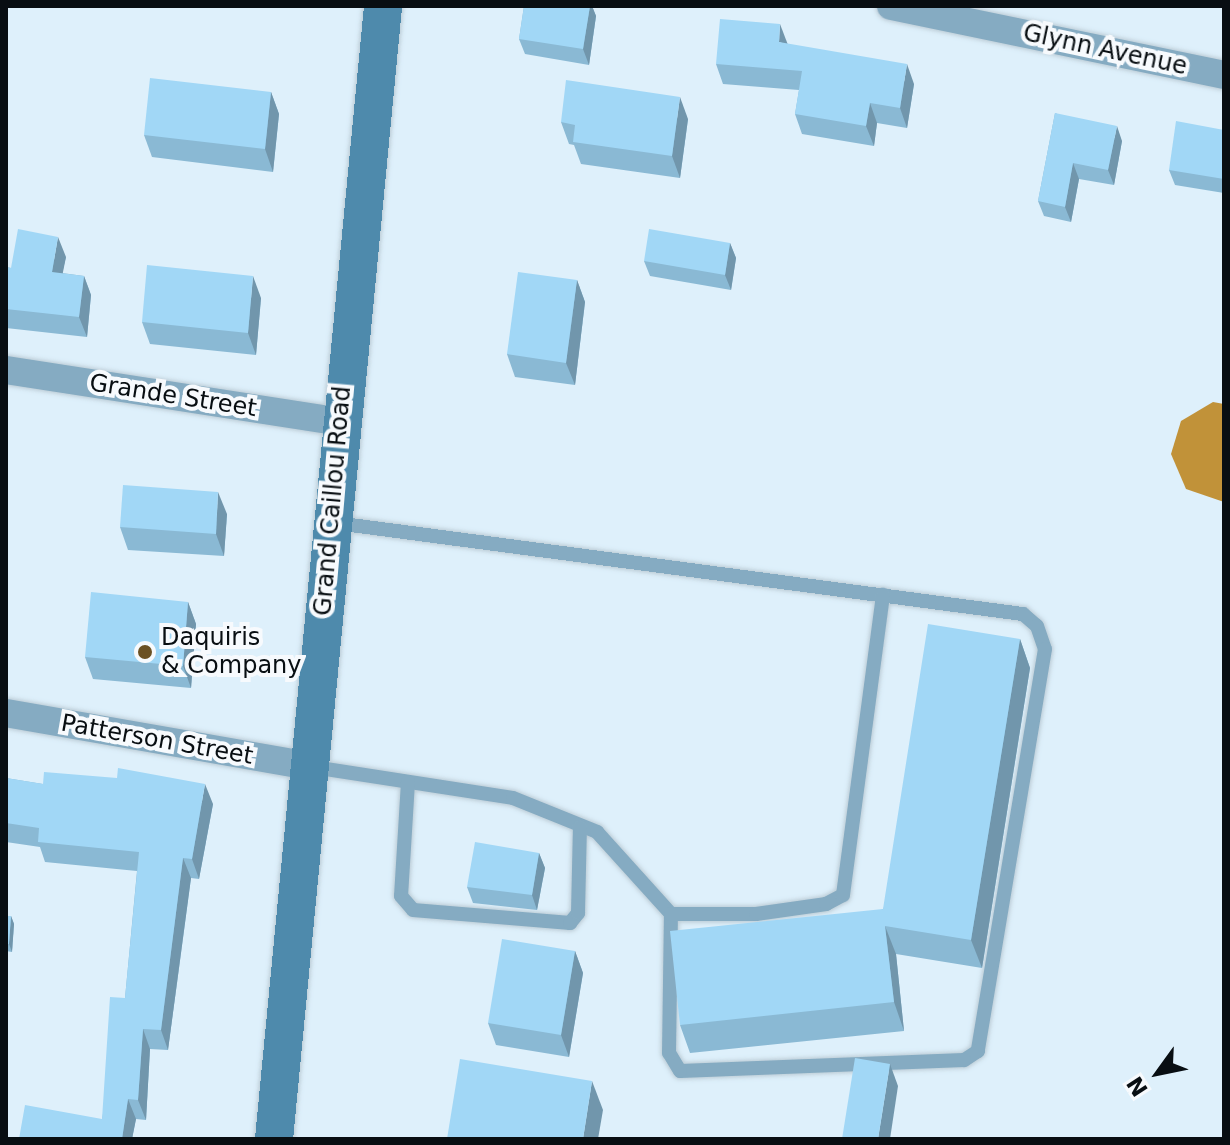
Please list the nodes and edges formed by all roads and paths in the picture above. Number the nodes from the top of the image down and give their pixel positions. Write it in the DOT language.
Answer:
graph roads {
  1 [pos="383,6"];
  2 [pos="891,6"];
  3 [pos="1224,75"];
  4 [pos="6,370"];
  5 [pos="340,422"];
  6 [pos="331,522"];
  7 [pos="883,595"];
  8 [pos="6,713"];
  9 [pos="309,766"];
  10 [pos="408,782"];
  11 [pos="580,827"];
  12 [pos="671,914"];
  13 [pos="274,1139"];
  1 -- 5 [label="main road, Grand Caillou Road"];
  2 -- 3 [label="street, Glynn Avenue"];
  4 -- 5 [label="street, Grande Street"];
  5 -- 6 [label="main road, Grand Caillou Road"];
  6 -- 7 [label="lane"];
  6 -- 9 [label="main road, Grand Caillou Road"];
  7 -- 12 [label="lane"];
  7 -- 12 [label="lane"];
  8 -- 9 [label="street, Patterson Street"];
  9 -- 10 [label="lane"];
  9 -- 13 [label="main road, Grand Caillou Road"];
  10 -- 11 [label="lane"];
  10 -- 11 [label="lane"];
  11 -- 12 [label="lane"];
}
